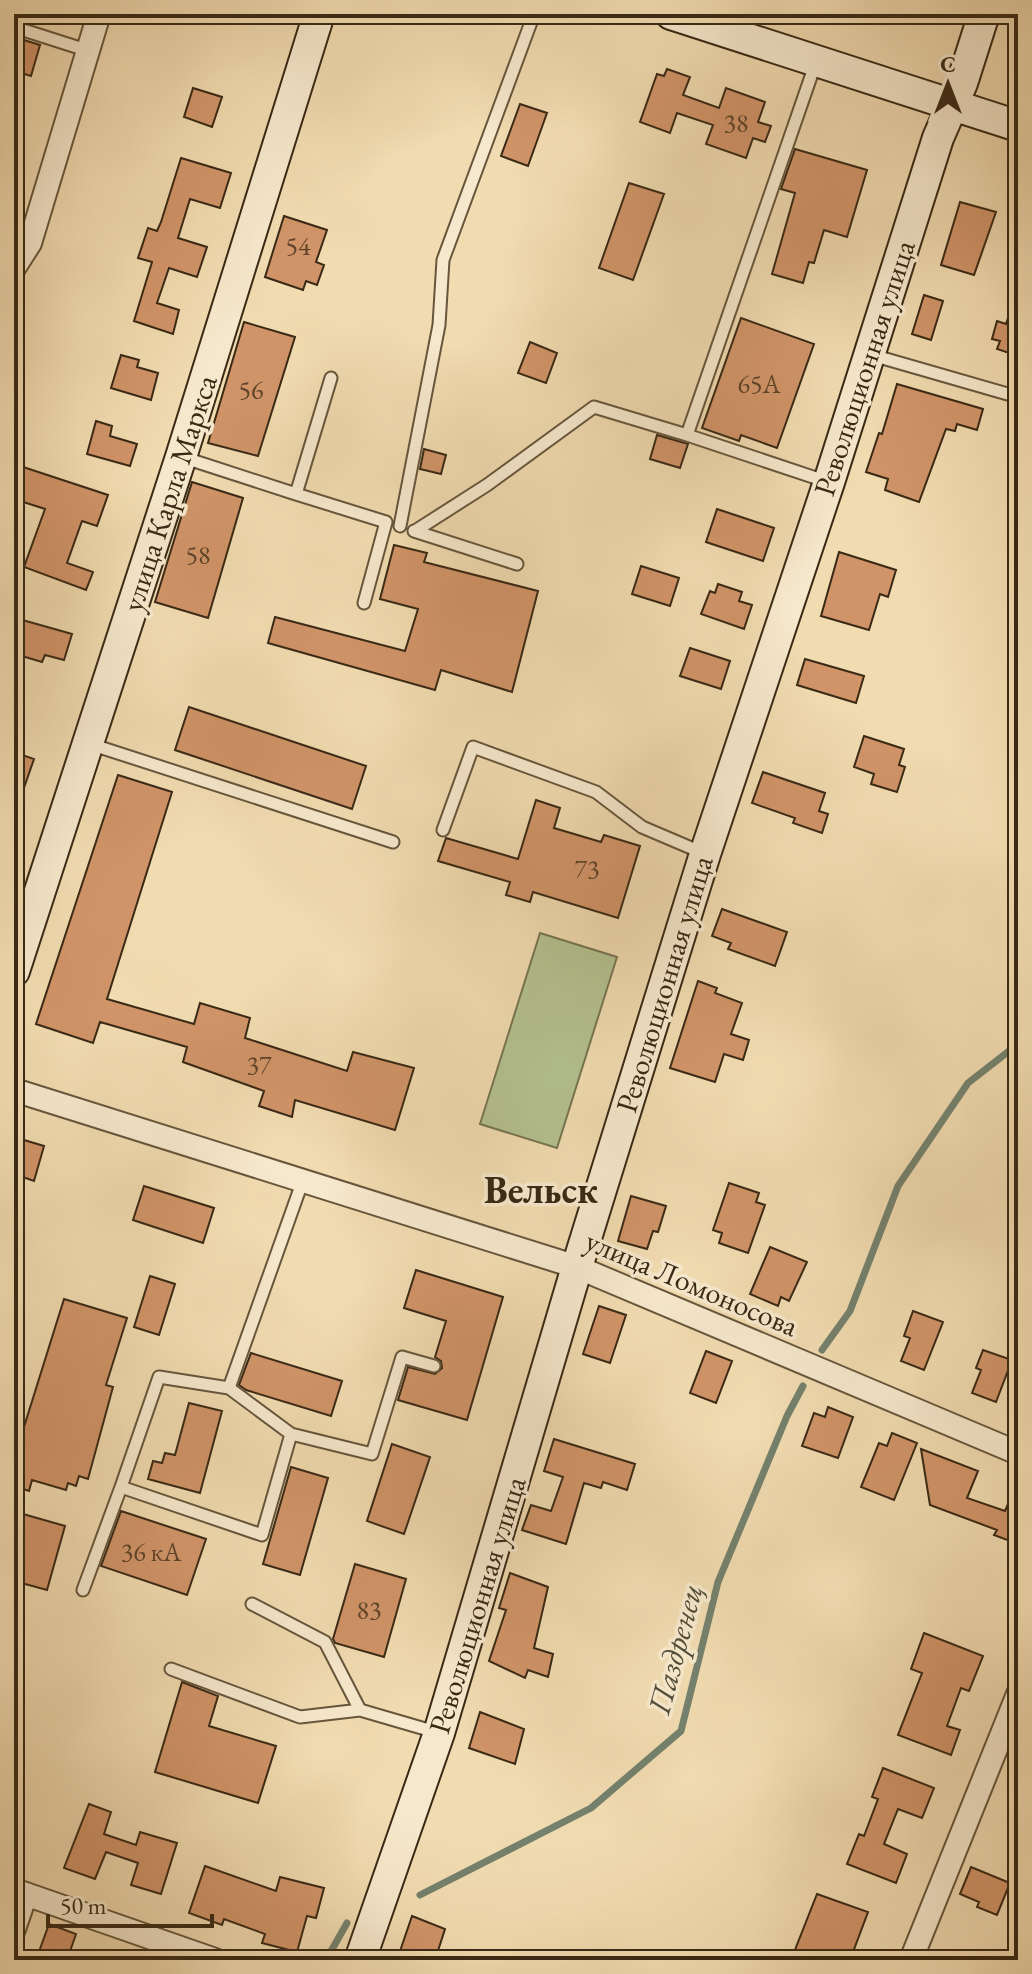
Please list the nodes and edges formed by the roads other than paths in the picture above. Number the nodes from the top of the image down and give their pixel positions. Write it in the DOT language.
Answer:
graph roads {
  1 [pos="99,14"];
  2 [pos="319,14"];
  3 [pos="534,14"];
  4 [pos="671,14"];
  5 [pos="984,14"];
  6 [pos="14,27"];
  7 [pos="86,50"];
  8 [pos="816,61"];
  9 [pos="952,104"];
  10 [pos="1018,126"];
  11 [pos="14,268"];
  12 [pos="868,354"];
  13 [pos="331,378"];
  14 [pos="1018,397"];
  15 [pos="687,435"];
  16 [pos="181,457"];
  17 [pos="829,482"];
  18 [pos="296,494"];
  19 [pos="386,522"];
  20 [pos="400,526"];
  21 [pos="415,531"];
  22 [pos="517,564"];
  23 [pos="364,603"];
  24 [pos="89,743"];
  25 [pos="443,830"];
  26 [pos="393,842"];
  27 [pos="705,854"];
  28 [pos="14,971"];
  29 [pos="14,1090"];
  30 [pos="303,1179"];
  31 [pos="577,1267"];
  32 [pos="434,1366"];
  33 [pos="229,1388"];
  34 [pos="291,1434"];
  35 [pos="1018,1453"];
  36 [pos="121,1487"];
  37 [pos="83,1590"];
  38 [pos="252,1604"];
  39 [pos="171,1669"];
  40 [pos="1018,1694"];
  41 [pos="360,1710"];
  42 [pos="439,1733"];
  43 [pos="20,1892"];
  44 [pos="14,1929"];
  45 [pos="215,1960"];
  46 [pos="360,1960"];
  47 [pos="911,1960"];
  1 -- 7 [label="street"];
  2 -- 16 [label="street, улица Карла Маркса"];
  3 -- 20 [label="lane"];
  4 -- 8 [label="street"];
  5 -- 9 [label="street, Революционная улица"];
  6 -- 7 [label="lane"];
  7 -- 11 [label="street"];
  8 -- 9 [label="street"];
  8 -- 15 [label="lane"];
  9 -- 10 [label="street"];
  9 -- 12 [label="street, Революционная улица"];
  12 -- 14 [label="lane"];
  12 -- 17 [label="street, Революционная улица"];
  13 -- 18 [label="lane"];
  15 -- 17 [label="lane"];
  15 -- 21 [label="lane"];
  16 -- 18 [label="lane"];
  16 -- 24 [label="street, улица Карла Маркса"];
  17 -- 27 [label="street, Революционная улица"];
  18 -- 19 [label="lane"];
  19 -- 20 [label="lane"];
  19 -- 23 [label="lane"];
  20 -- 21 [label="lane"];
  21 -- 22 [label="lane"];
  24 -- 26 [label="lane"];
  24 -- 28 [label="street, улица Карла Маркса"];
  25 -- 27 [label="lane"];
  27 -- 31 [label="street, Революционная улица"];
  29 -- 30 [label="street, улица Ломоносова"];
  30 -- 31 [label="street, улица Ломоносова"];
  30 -- 33 [label="lane"];
  31 -- 35 [label="street, улица Ломоносова"];
  31 -- 42 [label="street, Революционная улица"];
  32 -- 34 [label="lane"];
  33 -- 34 [label="lane"];
  33 -- 36 [label="lane"];
  34 -- 36 [label="lane"];
  36 -- 37 [label="lane"];
  38 -- 41 [label="lane"];
  39 -- 41 [label="lane"];
  40 -- 47 [label="street"];
  41 -- 42 [label="lane"];
  42 -- 46 [label="street, Революционная улица"];
  43 -- 44 [label="street"];
  43 -- 45 [label="street"];
}
